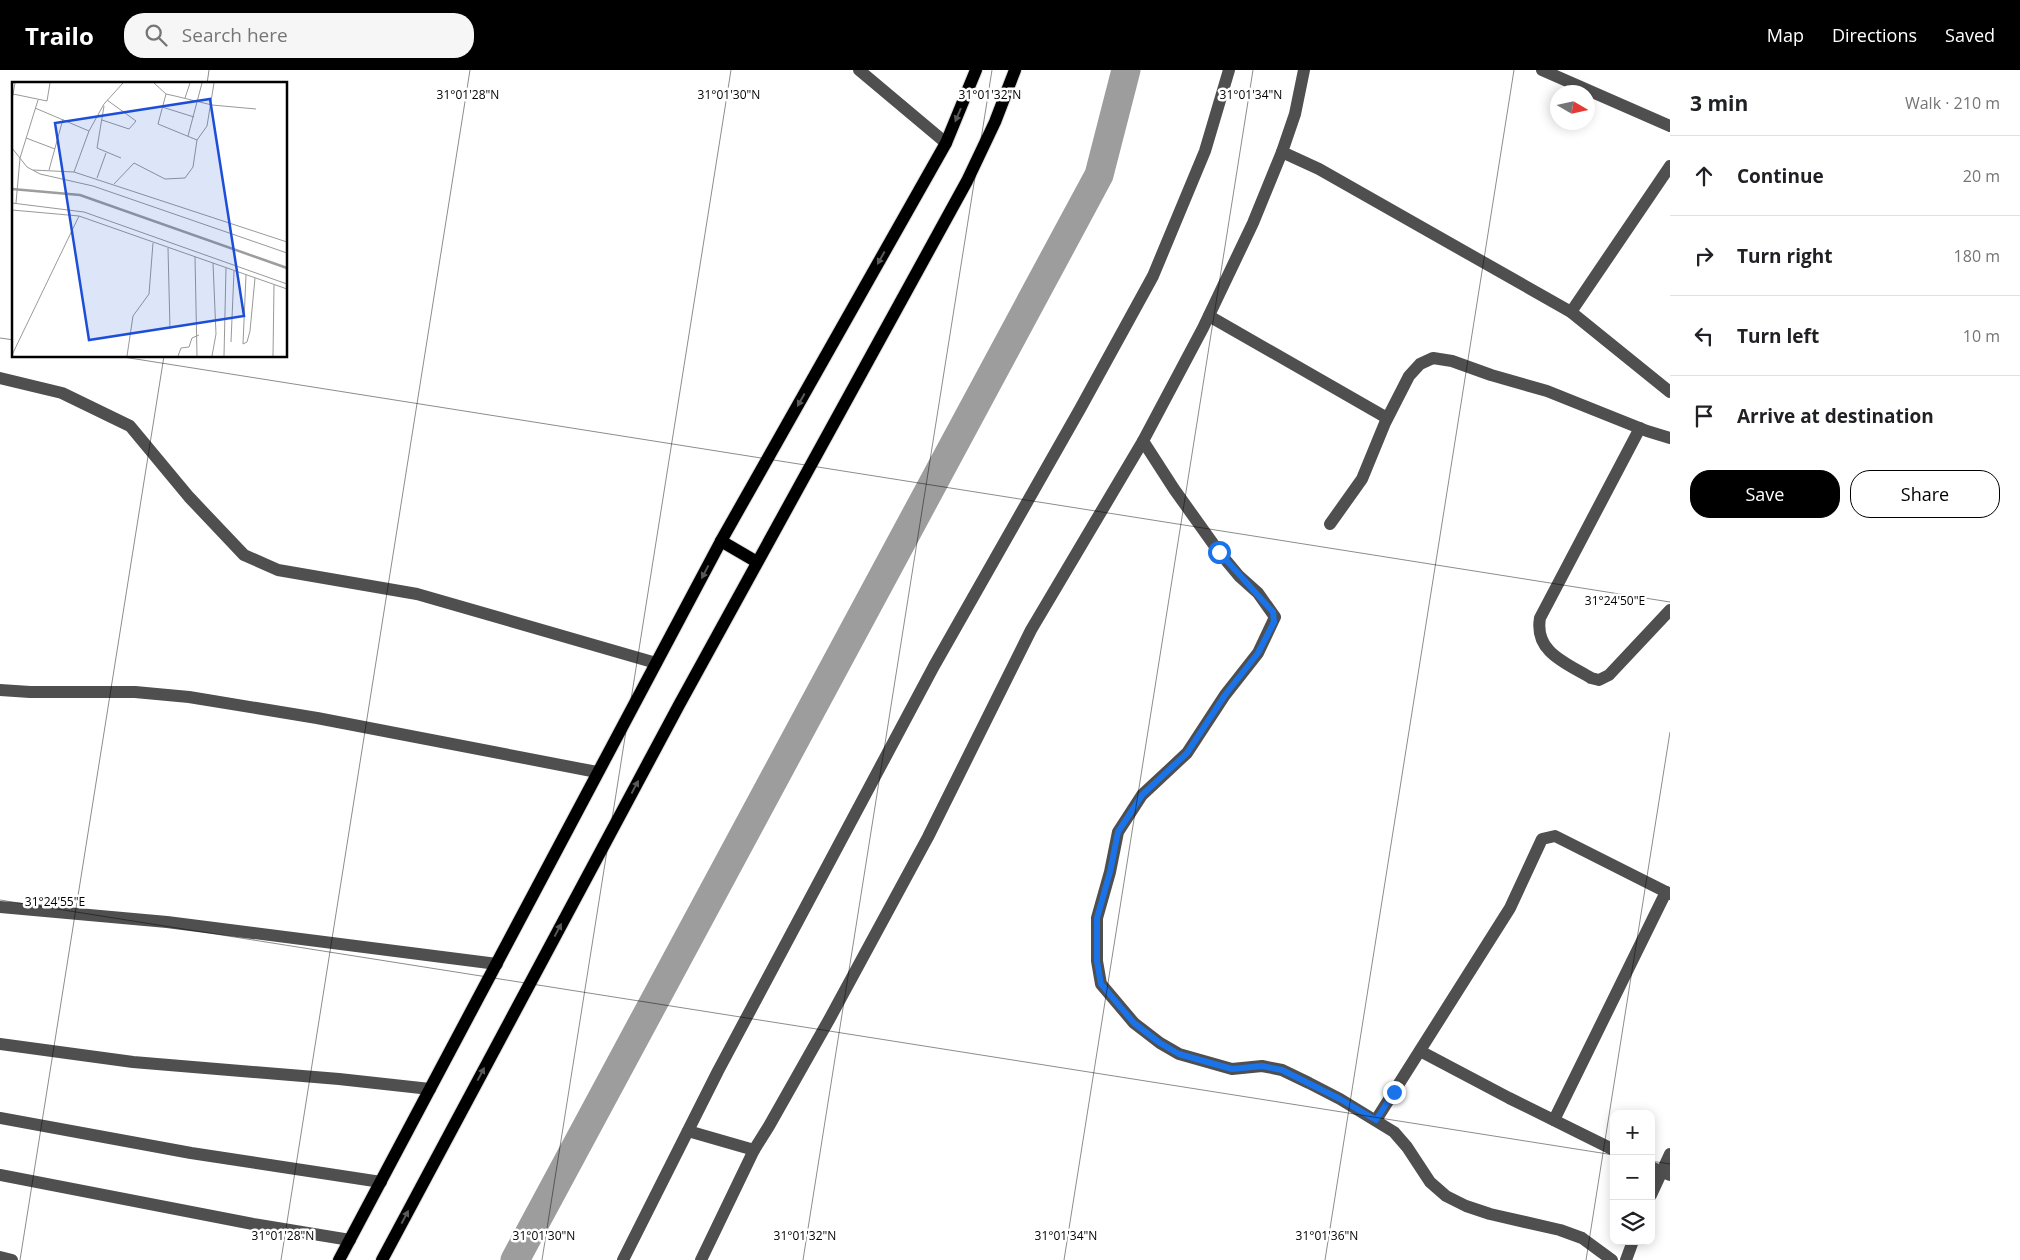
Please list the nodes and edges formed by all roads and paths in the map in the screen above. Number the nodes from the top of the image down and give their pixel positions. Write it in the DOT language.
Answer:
graph roads {
  1 [pos="858,70"];
  2 [pos="976,70"];
  3 [pos="1015,70"];
  4 [pos="1229,70"];
  5 [pos="1304,70"];
  6 [pos="1542,70"];
  7 [pos="1670,126"];
  8 [pos="946,143"];
  9 [pos="1282,152"];
  10 [pos="1670,166"];
  11 [pos="1571,312"];
  12 [pos="1209,316"];
  13 [pos="0,378"];
  14 [pos="1670,392"];
  15 [pos="1388,418"];
  16 [pos="1640,428"];
  17 [pos="1670,438"];
  18 [pos="1143,441"];
  19 [pos="1330,524"];
  20 [pos="721,541"];
  21 [pos="757,562"];
  22 [pos="1670,610"];
  23 [pos="656,663"];
  24 [pos="0,690"];
  25 [pos="597,772"];
  26 [pos="1668,893"];
  27 [pos="0,907"];
  28 [pos="497,964"];
  29 [pos="0,1044"];
  30 [pos="1420,1050"];
  31 [pos="430,1090"];
  32 [pos="0,1118"];
  33 [pos="1376,1120"];
  34 [pos="1554,1120"];
  35 [pos="688,1131"];
  36 [pos="1610,1148"];
  37 [pos="754,1150"];
  38 [pos="1670,1154"];
  39 [pos="1661,1171"];
  40 [pos="0,1175"];
  41 [pos="381,1182"];
  42 [pos="1655,1185"];
  43 [pos="350,1240"];
  44 [pos="1632,1245"];
  45 [pos="0,1258"];
  46 [pos="12,1260"];
  47 [pos="340,1260"];
  48 [pos="382,1260"];
  49 [pos="623,1260"];
  50 [pos="701,1260"];
  51 [pos="1612,1260"];
  52 [pos="1626,1260"];
  1 -- 8 [label="street"];
  2 -- 8 [label="main road, one-way"];
  3 -- 21 [label="main road"];
  4 -- 35 [label="street"];
  5 -- 9 [label="street"];
  6 -- 7 [label="street"];
  8 -- 20 [label="main road, one-way"];
  9 -- 11 [label="street"];
  9 -- 12 [label="street"];
  10 -- 11 [label="street"];
  11 -- 14 [label="street"];
  12 -- 15 [label="street"];
  12 -- 18 [label="street"];
  13 -- 23 [label="street"];
  15 -- 16 [label="street"];
  15 -- 19 [label="street"];
  16 -- 17 [label="street"];
  16 -- 22 [label="street"];
  18 -- 33 [label="street"];
  18 -- 37 [label="street"];
  20 -- 21 [label="main road"];
  20 -- 23 [label="main road, one-way"];
  48 -- 21 [label="main road, one-way"];
  23 -- 25 [label="main road"];
  24 -- 25 [label="street"];
  25 -- 28 [label="main road"];
  26 -- 30 [label="street"];
  26 -- 34 [label="street"];
  27 -- 28 [label="street"];
  28 -- 31 [label="main road"];
  29 -- 31 [label="street"];
  30 -- 33 [label="street"];
  30 -- 34 [label="street"];
  31 -- 41 [label="main road"];
  32 -- 41 [label="street"];
  33 -- 51 [label="street"];
  34 -- 36 [label="street"];
  35 -- 37 [label="street"];
  35 -- 49 [label="street"];
  37 -- 50 [label="street"];
  38 -- 39 [label="street"];
  39 -- 42 [label="street"];
  40 -- 43 [label="street"];
  41 -- 43 [label="main road"];
  43 -- 47 [label="main road"];
  44 -- 52 [label="street"];
  45 -- 46 [label="street"];
}
